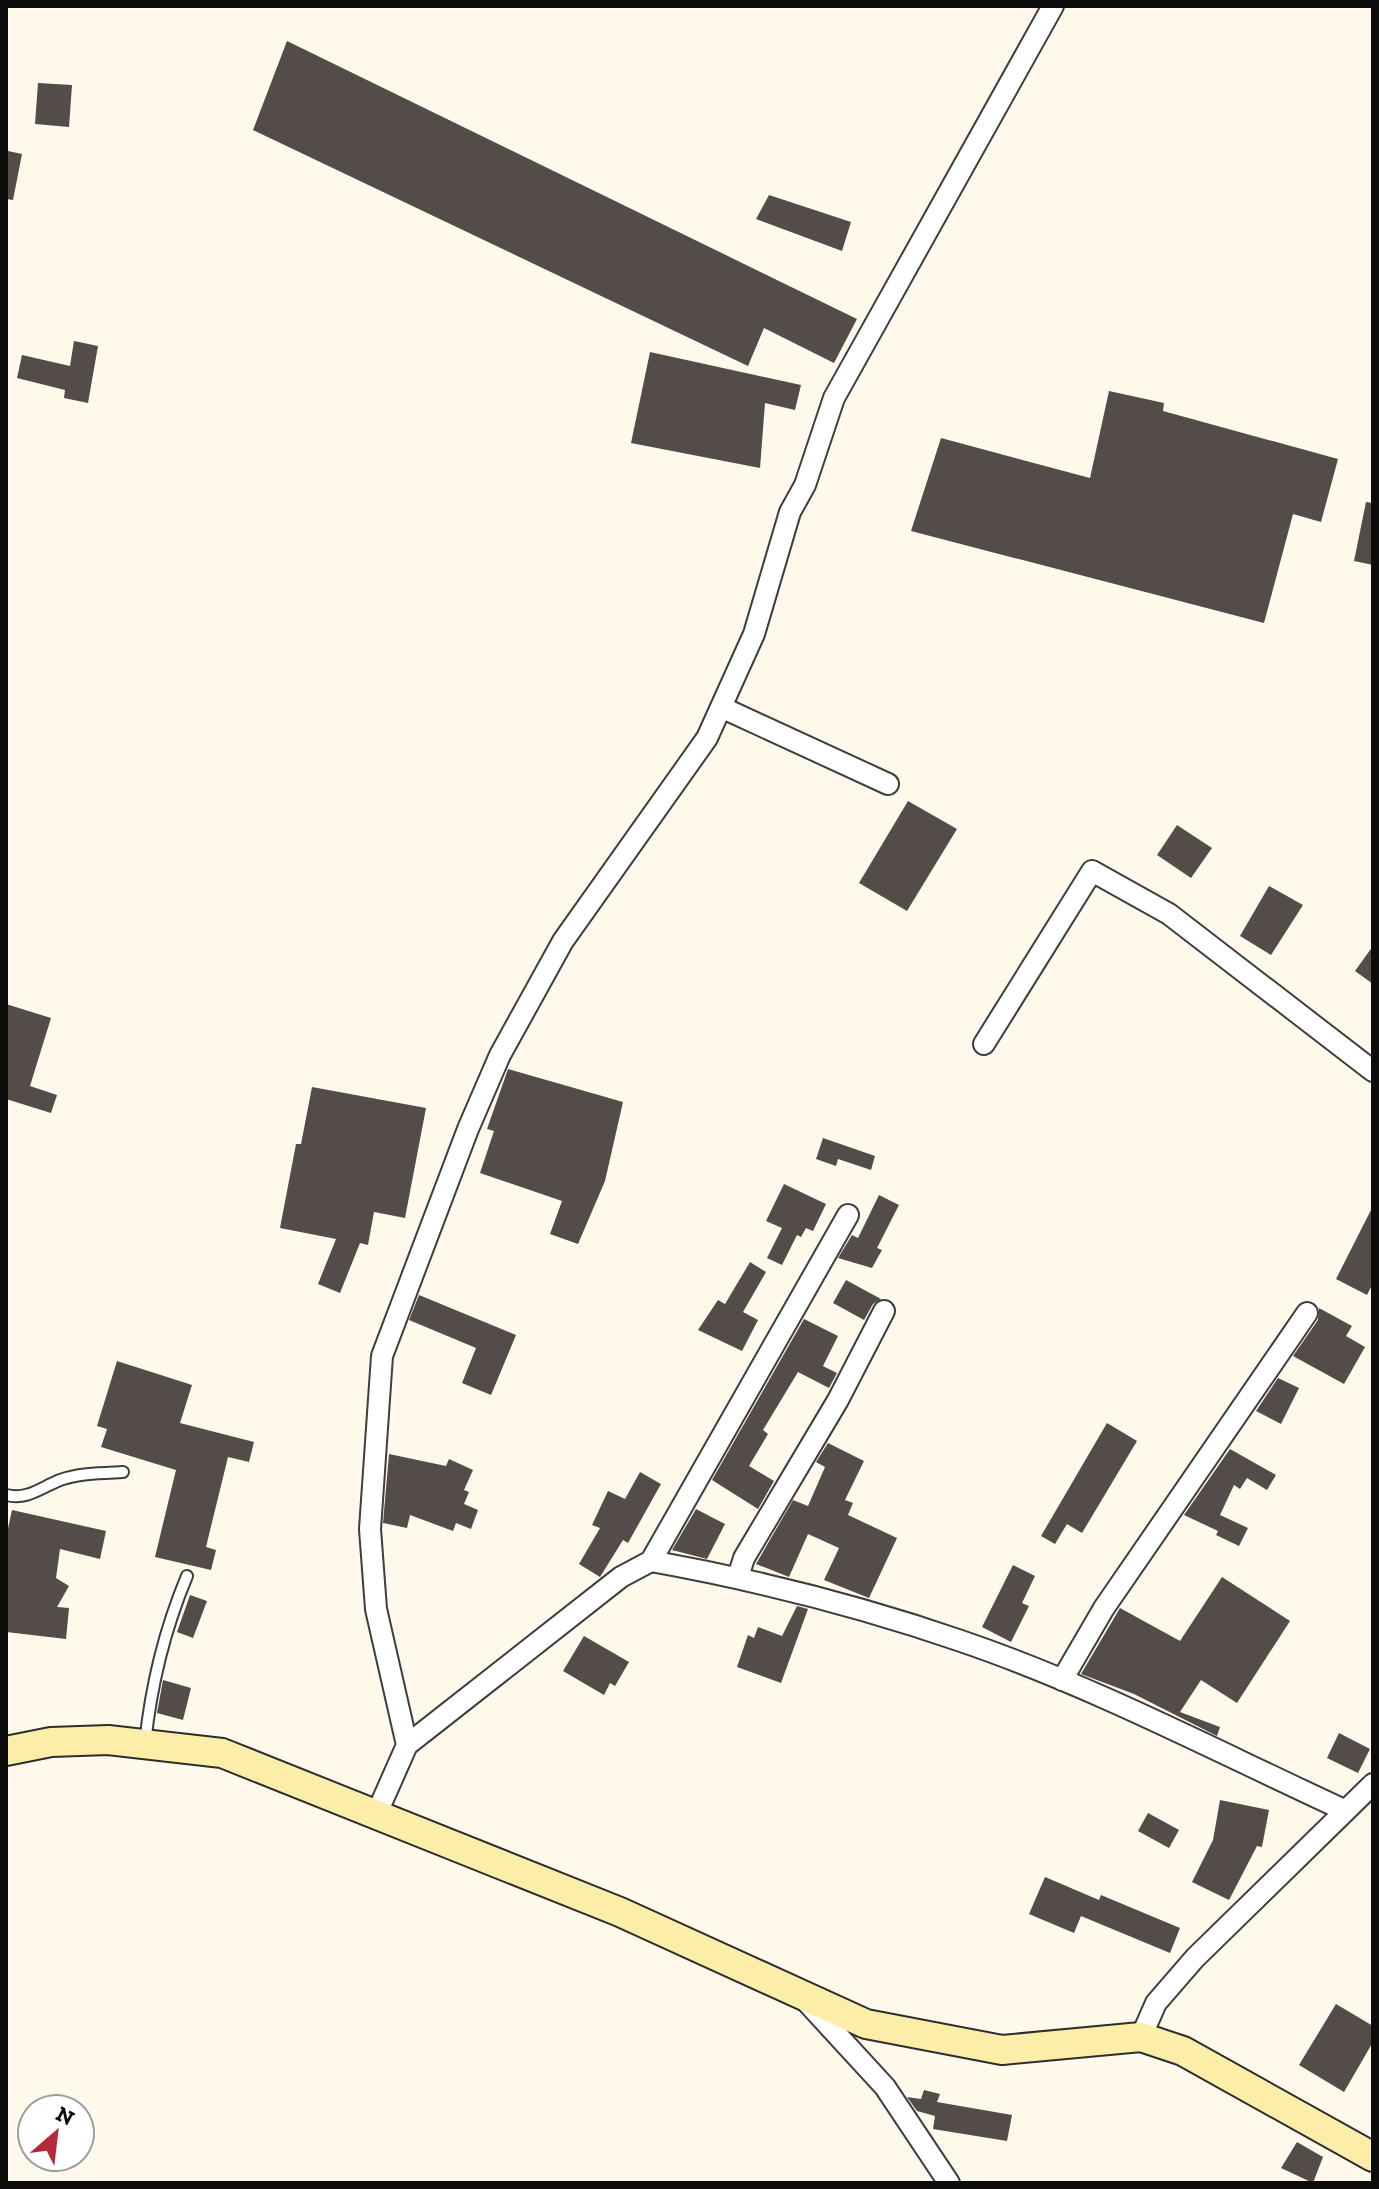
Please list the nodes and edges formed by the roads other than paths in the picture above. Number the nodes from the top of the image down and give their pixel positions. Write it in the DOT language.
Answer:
graph roads {
  1 [pos="1053,6"];
  2 [pos="723,708"];
  3 [pos="888,784"];
  4 [pos="984,1044"];
  5 [pos="1373,1071"];
  6 [pos="848,1215"];
  7 [pos="884,1311"];
  8 [pos="1307,1313"];
  9 [pos="123,1472"];
  10 [pos="6,1495"];
  11 [pos="651,1561"];
  12 [pos="187,1576"];
  13 [pos="738,1577"];
  14 [pos="1062,1680"];
  15 [pos="145,1744"];
  16 [pos="407,1745"];
  17 [pos="6,1751"];
  18 [pos="1373,1784"];
  19 [pos="1344,1810"];
  20 [pos="376,1815"];
  21 [pos="798,1993"];
  22 [pos="1141,2037"];
  23 [pos="1373,2157"];
  24 [pos="949,2183"];
  1 -- 2 [label="street"];
  2 -- 3 [label="street"];
  2 -- 16 [label="street"];
  4 -- 5 [label="street"];
  6 -- 11 [label="street"];
  7 -- 13 [label="street"];
  8 -- 14 [label="street"];
  9 -- 10 [label="lane"];
  11 -- 13 [label="street"];
  11 -- 16 [label="street"];
  12 -- 15 [label="lane"];
  13 -- 14 [label="street"];
  14 -- 19 [label="street"];
  15 -- 17 [label="street"];
  15 -- 20 [label="street"];
  16 -- 20 [label="street"];
  18 -- 19 [label="street"];
  19 -- 22 [label="street"];
  20 -- 21 [label="street"];
  21 -- 22 [label="street"];
  21 -- 24 [label="street"];
  22 -- 23 [label="street"];
}
